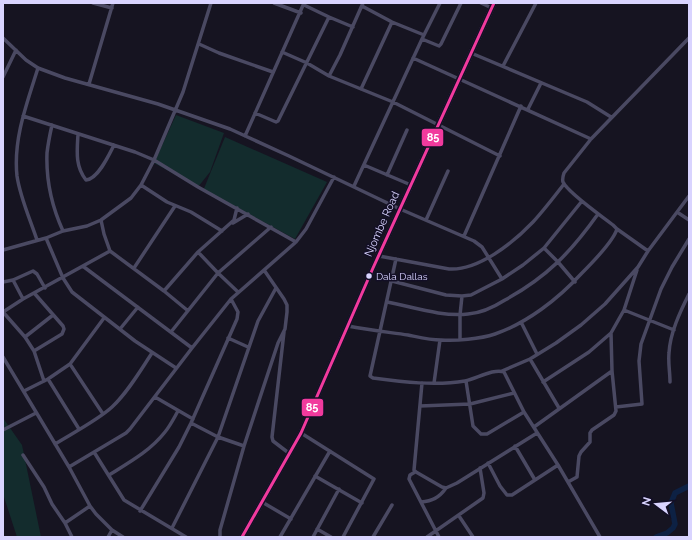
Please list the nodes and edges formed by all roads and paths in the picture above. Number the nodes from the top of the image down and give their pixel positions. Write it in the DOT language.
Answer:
graph roads {
  1 [pos="93,3"];
  2 [pos="113,3"];
  3 [pos="211,3"];
  4 [pos="274,3"];
  5 [pos="440,3"];
  6 [pos="461,3"];
  7 [pos="481,3"];
  8 [pos="536,3"];
  9 [pos="304,4"];
  10 [pos="363,4"];
  11 [pos="493,5"];
  12 [pos="112,8"];
  13 [pos="301,13"];
  14 [pos="329,17"];
  15 [pos="392,22"];
  16 [pos="353,27"];
  17 [pos="423,37"];
  18 [pos="3,38"];
  19 [pos="689,38"];
  20 [pos="199,44"];
  21 [pos="16,50"];
  22 [pos="282,52"];
  23 [pos="471,53"];
  24 [pos="413,58"];
  25 [pos="307,63"];
  26 [pos="503,66"];
  27 [pos="38,68"];
  28 [pos="273,72"];
  29 [pos="330,76"];
  30 [pos="3,77"];
  31 [pos="459,79"];
  32 [pos="541,83"];
  33 [pos="89,84"];
  34 [pos="361,89"];
  35 [pos="393,102"];
  36 [pos="521,106"];
  37 [pos="175,109"];
  38 [pos="528,109"];
  39 [pos="255,113"];
  40 [pos="23,116"];
  41 [pos="612,117"];
  42 [pos="52,125"];
  43 [pos="438,126"];
  44 [pos="407,130"];
  45 [pos="78,134"];
  46 [pos="245,136"];
  47 [pos="591,139"];
  48 [pos="114,145"];
  49 [pos="500,156"];
  50 [pos="154,160"];
  51 [pos="364,165"];
  52 [pos="448,172"];
  53 [pos="387,175"];
  54 [pos="334,177"];
  55 [pos="564,184"];
  56 [pos="141,185"];
  57 [pos="411,185"];
  58 [pos="354,186"];
  59 [pos="689,196"];
  60 [pos="582,201"];
  61 [pos="175,206"];
  62 [pos="237,208"];
  63 [pos="400,209"];
  64 [pos="676,212"];
  65 [pos="248,214"];
  66 [pos="598,214"];
  67 [pos="101,220"];
  68 [pos="426,220"];
  69 [pos="689,220"];
  70 [pos="230,225"];
  71 [pos="271,227"];
  72 [pos="617,229"];
  73 [pos="63,231"];
  74 [pos="222,231"];
  75 [pos="464,236"];
  76 [pos="46,238"];
  77 [pos="689,239"];
  78 [pos="37,240"];
  79 [pos="296,242"];
  80 [pos="544,248"];
  81 [pos="3,250"];
  82 [pos="110,251"];
  83 [pos="648,251"];
  84 [pos="198,252"];
  85 [pos="379,256"];
  86 [pos="396,259"];
  87 [pos="488,259"];
  88 [pos="558,262"];
  89 [pos="84,267"];
  90 [pos="638,267"];
  91 [pos="134,268"];
  92 [pos="264,270"];
  93 [pos="218,273"];
  94 [pos="63,278"];
  95 [pos="502,279"];
  96 [pos="12,280"];
  97 [pos="392,281"];
  98 [pos="3,282"];
  99 [pos="575,282"];
  100 [pos="45,288"];
  101 [pos="276,288"];
  102 [pos="164,292"];
  103 [pos="238,292"];
  104 [pos="35,294"];
  105 [pos="689,294"];
  106 [pos="462,296"];
  107 [pos="231,299"];
  108 [pos="23,300"];
  109 [pos="387,302"];
  110 [pos="138,307"];
  111 [pos="187,310"];
  112 [pos="624,310"];
  113 [pos="3,312"];
  114 [pos="460,315"];
  115 [pos="54,316"];
  116 [pos="104,318"];
  117 [pos="648,320"];
  118 [pos="522,322"];
  119 [pos="348,326"];
  120 [pos="120,329"];
  121 [pos="285,329"];
  122 [pos="674,330"];
  123 [pos="171,332"];
  124 [pos="380,332"];
  125 [pos="611,333"];
  126 [pos="25,337"];
  127 [pos="228,338"];
  128 [pos="460,339"];
  129 [pos="440,340"];
  130 [pos="248,347"];
  131 [pos="192,348"];
  132 [pos="34,351"];
  133 [pos="152,353"];
  134 [pos="537,354"];
  135 [pos="3,357"];
  136 [pos="530,359"];
  137 [pos="70,364"];
  138 [pos="176,368"];
  139 [pos="502,371"];
  140 [pos="612,371"];
  141 [pos="46,380"];
  142 [pos="466,381"];
  143 [pos="543,382"];
  144 [pos="670,382"];
  145 [pos="422,383"];
  146 [pos="434,383"];
  147 [pos="24,391"];
  148 [pos="514,393"];
  149 [pos="155,397"];
  150 [pos="470,404"];
  151 [pos="420,406"];
  152 [pos="616,407"];
  153 [pos="559,408"];
  154 [pos="178,411"];
  155 [pos="524,412"];
  156 [pos="36,413"];
  157 [pos="103,414"];
  158 [pos="193,419"];
  159 [pos="191,423"];
  160 [pos="534,427"];
  161 [pos="79,428"];
  162 [pos="3,430"];
  163 [pos="537,432"];
  164 [pos="301,433"];
  165 [pos="218,437"];
  166 [pos="54,444"];
  167 [pos="244,446"];
  168 [pos="515,446"];
  169 [pos="330,451"];
  170 [pos="94,452"];
  171 [pos="290,454"];
  172 [pos="23,455"];
  173 [pos="488,463"];
  174 [pos="558,465"];
  175 [pos="69,467"];
  176 [pos="480,468"];
  177 [pos="415,472"];
  178 [pos="109,474"];
  179 [pos="315,476"];
  180 [pos="535,480"];
  181 [pos="568,482"];
  182 [pos="446,488"];
  183 [pos="339,489"];
  184 [pos="262,502"];
  185 [pos="421,502"];
  186 [pos="362,503"];
  187 [pos="90,506"];
  188 [pos="392,506"];
  189 [pos="140,511"];
  190 [pos="458,516"];
  191 [pos="291,519"];
  192 [pos="65,522"];
  193 [pos="172,528"];
  194 [pos="317,529"];
  195 [pos="112,530"];
  196 [pos="435,532"];
  197 [pos="282,536"];
  198 [pos="72,537"];
  199 [pos="108,537"];
  200 [pos="123,537"];
  201 [pos="186,537"];
  202 [pos="220,537"];
  203 [pos="242,537"];
  204 [pos="313,537"];
  205 [pos="331,537"];
  206 [pos="343,537"];
  207 [pos="374,537"];
  208 [pos="428,537"];
  209 [pos="439,537"];
  210 [pos="473,537"];
  211 [pos="600,537"];
  1 -- 12 [label="street"];
  2 -- 12 [label="street"];
  3 -- 20 [label="street"];
  4 -- 13 [label="street"];
  5 -- 17 [label="street"];
  6 -- 17 [label="street"];
  7 -- 11 [label="street"];
  8 -- 26 [label="street"];
  9 -- 13 [label="street"];
  9 -- 14 [label="street"];
  10 -- 15 [label="street"];
  10 -- 16 [label="street"];
  11 -- 23 [label="highway, Njombe Road"];
  12 -- 33 [label="street"];
  13 -- 22 [label="street"];
  14 -- 16 [label="street"];
  14 -- 25 [label="street"];
  15 -- 17 [label="street"];
  15 -- 34 [label="street"];
  16 -- 29 [label="street"];
  17 -- 24 [label="street"];
  18 -- 21 [label="street"];
  19 -- 41 [label="street"];
  20 -- 28 [label="street"];
  20 -- 37 [label="street"];
  21 -- 27 [label="street"];
  21 -- 30 [label="street"];
  22 -- 25 [label="street"];
  22 -- 28 [label="street"];
  23 -- 26 [label="street"];
  23 -- 31 [label="highway, Njombe Road"];
  24 -- 31 [label="street"];
  24 -- 35 [label="street"];
  25 -- 29 [label="street"];
  25 -- 39 [label="street"];
  26 -- 32 [label="street"];
  27 -- 33 [label="street"];
  27 -- 40 [label="street"];
  28 -- 39 [label="street"];
  29 -- 34 [label="street"];
  31 -- 36 [label="street"];
  31 -- 43 [label="highway, Njombe Road"];
  32 -- 38 [label="street"];
  32 -- 41 [label="street"];
  33 -- 37 [label="street"];
  34 -- 35 [label="street"];
  35 -- 43 [label="street"];
  35 -- 51 [label="street"];
  36 -- 38 [label="street"];
  36 -- 49 [label="street"];
  37 -- 46 [label="street"];
  37 -- 50 [label="street"];
  38 -- 47 [label="street"];
  39 -- 46 [label="street"];
  40 -- 42 [label="street"];
  40 -- 78 [label="street"];
  41 -- 47 [label="street"];
  42 -- 45 [label="street"];
  42 -- 73 [label="street"];
  43 -- 49 [label="street"];
  43 -- 57 [label="highway, Njombe Road"];
  44 -- 53 [label="street"];
  45 -- 48 [label="street"];
  45 -- 48 [label="street"];
  46 -- 54 [label="street"];
  47 -- 55 [label="street"];
  48 -- 50 [label="street"];
  49 -- 75 [label="street"];
  50 -- 56 [label="street"];
  50 -- 62 [label="street"];
  51 -- 53 [label="street"];
  51 -- 58 [label="street"];
  52 -- 68 [label="street"];
  53 -- 57 [label="street"];
  54 -- 58 [label="street"];
  54 -- 79 [label="street"];
  55 -- 60 [label="street"];
  55 -- 87 [label="street"];
  56 -- 61 [label="street"];
  56 -- 67 [label="street"];
  57 -- 63 [label="highway, Njombe Road"];
  58 -- 63 [label="street"];
  59 -- 64 [label="street"];
  60 -- 66 [label="street"];
  60 -- 80 [label="street"];
  61 -- 74 [label="street"];
  61 -- 91 [label="street"];
  62 -- 65 [label="street"];
  62 -- 70 [label="street"];
  63 -- 68 [label="street"];
  63 -- 85 [label="highway, Njombe Road"];
  64 -- 69 [label="street"];
  64 -- 83 [label="street"];
  65 -- 70 [label="street"];
  65 -- 71 [label="street"];
  66 -- 72 [label="street"];
  66 -- 88 [label="street"];
  67 -- 73 [label="street"];
  67 -- 82 [label="street"];
  68 -- 75 [label="street"];
  70 -- 74 [label="street"];
  71 -- 79 [label="street"];
  71 -- 93 [label="street"];
  72 -- 83 [label="street"];
  72 -- 99 [label="street"];
  73 -- 76 [label="street"];
  74 -- 84 [label="street"];
  75 -- 87 [label="street"];
  76 -- 78 [label="street"];
  76 -- 94 [label="street"];
  77 -- 117 [label="street"];
  78 -- 81 [label="street"];
  79 -- 92 [label="street"];
  80 -- 88 [label="street"];
  80 -- 95 [label="street"];
  82 -- 89 [label="street"];
  82 -- 91 [label="street"];
  83 -- 90 [label="street"];
  84 -- 93 [label="street"];
  84 -- 102 [label="street"];
  85 -- 86 [label="street"];
  85 -- 119 [label="highway, Njombe Road"];
  86 -- 87 [label="street"];
  86 -- 97 [label="street"];
  87 -- 95 [label="street"];
  88 -- 99 [label="street"];
  88 -- 114 [label="street"];
  89 -- 94 [label="street"];
  89 -- 110 [label="street"];
  90 -- 112 [label="street"];
  90 -- 134 [label="street"];
  91 -- 102 [label="street"];
  92 -- 101 [label="street"];
  92 -- 103 [label="street"];
  93 -- 103 [label="street"];
  93 -- 111 [label="street"];
  94 -- 100 [label="street"];
  94 -- 116 [label="street"];
  95 -- 106 [label="street"];
  96 -- 98 [label="street"];
  96 -- 100 [label="street"];
  96 -- 108 [label="street"];
  97 -- 106 [label="street"];
  97 -- 109 [label="street"];
  99 -- 118 [label="street"];
  100 -- 104 [label="street"];
  101 -- 121 [label="street"];
  101 -- 130 [label="street"];
  102 -- 111 [label="street"];
  103 -- 107 [label="street"];
  104 -- 108 [label="street"];
  104 -- 115 [label="street"];
  105 -- 122 [label="street"];
  106 -- 114 [label="street"];
  107 -- 127 [label="street"];
  107 -- 131 [label="street"];
  108 -- 113 [label="street"];
  109 -- 114 [label="street"];
  109 -- 124 [label="street"];
  110 -- 120 [label="street"];
  110 -- 123 [label="street"];
  111 -- 123 [label="street"];
  112 -- 117 [label="street"];
  112 -- 125 [label="street"];
  113 -- 126 [label="street"];
  114 -- 128 [label="street"];
  115 -- 126 [label="street"];
  115 -- 132 [label="street"];
  116 -- 120 [label="street"];
  116 -- 137 [label="street"];
  117 -- 122 [label="street"];
  117 -- 152 [label="street"];
  118 -- 128 [label="street"];
  118 -- 134 [label="street"];
  119 -- 124 [label="street"];
  119 -- 164 [label="highway, Njombe Road"];
  120 -- 133 [label="street"];
  121 -- 167 [label="street"];
  121 -- 171 [label="street"];
  122 -- 144 [label="street"];
  123 -- 131 [label="street"];
  124 -- 129 [label="street"];
  124 -- 145 [label="street"];
  125 -- 140 [label="street"];
  125 -- 143 [label="street"];
  126 -- 132 [label="street"];
  127 -- 130 [label="street"];
  127 -- 158 [label="street"];
  128 -- 129 [label="street"];
  129 -- 146 [label="street"];
  130 -- 165 [label="street"];
  131 -- 138 [label="street"];
  132 -- 141 [label="street"];
  133 -- 138 [label="street"];
  133 -- 157 [label="street"];
  134 -- 136 [label="street"];
  135 -- 147 [label="street"];
  136 -- 139 [label="street"];
  136 -- 143 [label="street"];
  137 -- 141 [label="street"];
  137 -- 157 [label="street"];
  138 -- 149 [label="street"];
  139 -- 142 [label="street"];
  139 -- 148 [label="street"];
  140 -- 152 [label="street"];
  140 -- 153 [label="street"];
  141 -- 147 [label="street"];
  141 -- 161 [label="street"];
  142 -- 146 [label="street"];
  142 -- 150 [label="street"];
  143 -- 153 [label="street"];
  145 -- 146 [label="street"];
  145 -- 151 [label="street"];
  147 -- 156 [label="street"];
  148 -- 150 [label="street"];
  148 -- 155 [label="street"];
  149 -- 154 [label="street"];
  149 -- 170 [label="street"];
  150 -- 151 [label="street"];
  150 -- 155 [label="street"];
  151 -- 177 [label="street"];
  152 -- 181 [label="street"];
  153 -- 160 [label="street"];
  154 -- 158 [label="street"];
  154 -- 178 [label="street"];
  155 -- 160 [label="street"];
  156 -- 162 [label="street"];
  156 -- 166 [label="street"];
  157 -- 161 [label="street"];
  158 -- 159 [label="street"];
  159 -- 165 [label="street"];
  159 -- 189 [label="street"];
  160 -- 163 [label="street"];
  161 -- 166 [label="street"];
  163 -- 168 [label="street"];
  163 -- 174 [label="street"];
  164 -- 169 [label="street"];
  164 -- 171 [label="highway, Njombe Road"];
  165 -- 167 [label="street"];
  165 -- 193 [label="street"];
  166 -- 175 [label="street"];
  167 -- 202 [label="street"];
  168 -- 173 [label="street"];
  168 -- 180 [label="street"];
  169 -- 179 [label="street"];
  169 -- 186 [label="street"];
  170 -- 175 [label="street"];
  170 -- 178 [label="street"];
  171 -- 184 [label="highway, Njombe Road"];
  172 -- 192 [label="street"];
  173 -- 176 [label="street"];
  173 -- 180 [label="street"];
  174 -- 180 [label="street"];
  174 -- 181 [label="street"];
  175 -- 187 [label="street"];
  176 -- 182 [label="street"];
  176 -- 190 [label="street"];
  177 -- 182 [label="street"];
  177 -- 185 [label="street"];
  178 -- 189 [label="street"];
  179 -- 183 [label="street"];
  179 -- 191 [label="street"];
  181 -- 211 [label="street"];
  182 -- 185 [label="street"];
  183 -- 186 [label="street"];
  183 -- 194 [label="street"];
  184 -- 191 [label="street"];
  184 -- 203 [label="highway, Njombe Road"];
  185 -- 196 [label="street"];
  186 -- 206 [label="street"];
  187 -- 192 [label="street"];
  187 -- 195 [label="street"];
  188 -- 207 [label="street"];
  189 -- 193 [label="street"];
  190 -- 196 [label="street"];
  190 -- 210 [label="street"];
  191 -- 197 [label="street"];
  192 -- 198 [label="street"];
  193 -- 201 [label="street"];
  194 -- 204 [label="street"];
  194 -- 205 [label="street"];
  195 -- 199 [label="street"];
  195 -- 200 [label="street"];
  196 -- 208 [label="street"];
  196 -- 209 [label="street"];
}
